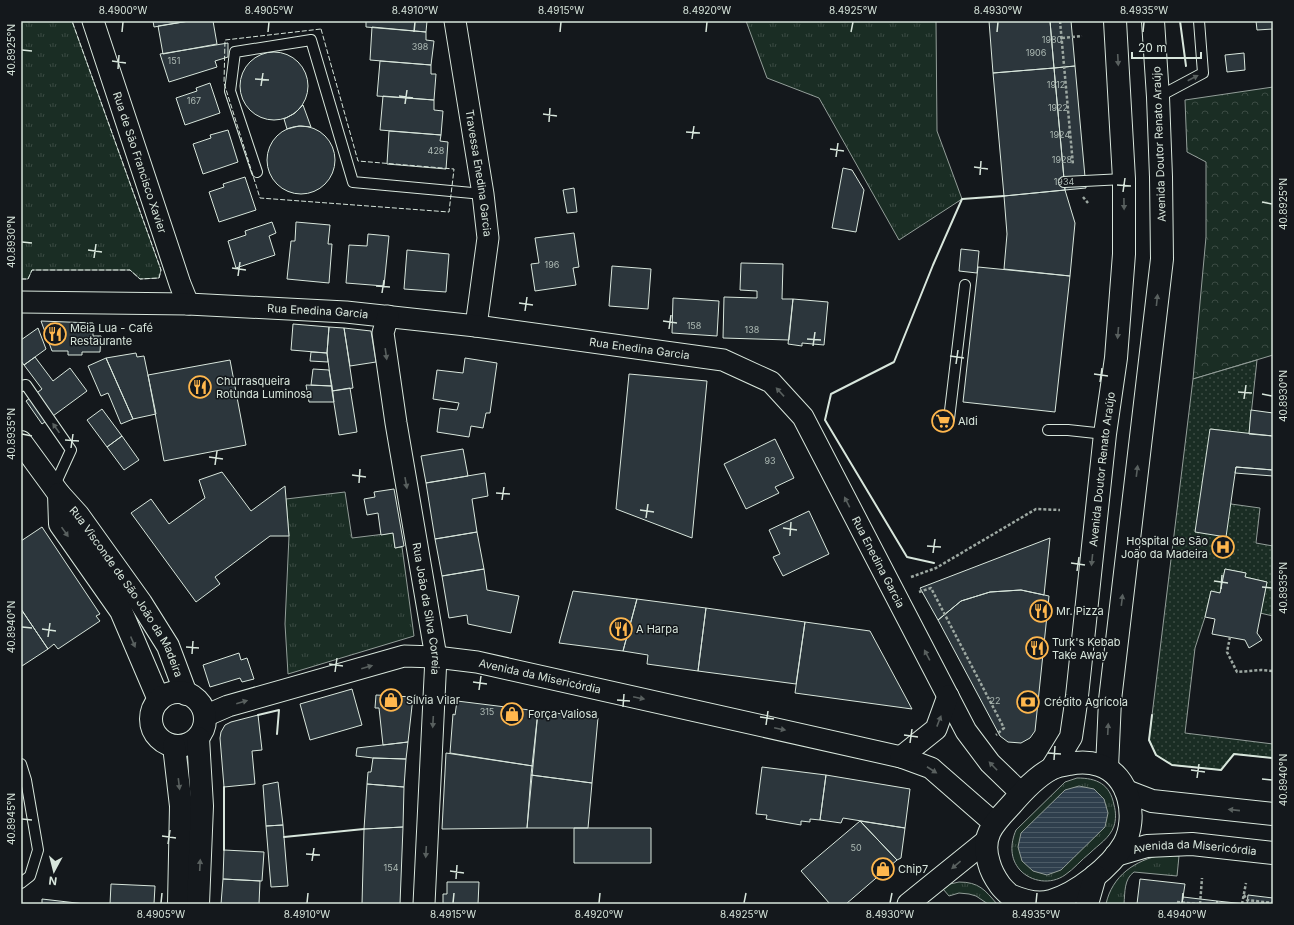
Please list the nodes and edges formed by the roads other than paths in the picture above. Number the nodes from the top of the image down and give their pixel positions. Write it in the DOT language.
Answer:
graph roads {
  1 [pos="93,21"];
  2 [pos="455,21"];
  3 [pos="1115,21"];
  4 [pos="1153,21"];
  5 [pos="1199,21"];
  6 [pos="1158,97"];
  7 [pos="257,172"];
  8 [pos="1124,179"];
  9 [pos="1069,182"];
  10 [pos="483,194"];
  11 [pos="965,285"];
  12 [pos="21,302"];
  13 [pos="188,304"];
  14 [pos="388,316"];
  15 [pos="476,326"];
  16 [pos="21,386"];
  17 [pos="949,420"];
  18 [pos="1048,430"];
  19 [pos="1105,434"];
  20 [pos="21,442"];
  21 [pos="57,491"];
  22 [pos="436,657"];
  23 [pos="186,694"];
  24 [pos="948,696"];
  25 [pos="159,700"];
  26 [pos="205,716"];
  27 [pos="198,738"];
  28 [pos="174,746"];
  29 [pos="901,757"];
  30 [pos="21,764"];
  31 [pos="1052,768"];
  32 [pos="1107,768"];
  33 [pos="1126,791"];
  34 [pos="1021,793"];
  35 [pos="1273,814"];
  36 [pos="990,832"];
  37 [pos="1273,853"];
  38 [pos="1116,855"];
  39 [pos="1096,876"];
  40 [pos="21,883"];
  41 [pos="1015,900"];
  42 [pos="179,904"];
  43 [pos="198,904"];
  44 [pos="424,904"];
  45 [pos="908,904"];
  46 [pos="1087,904"];
  1 -- 13 [label="street, Rua de São Francisco Xavier"];
  2 -- 10 [label="street, Travessa Enedina Garcia"];
  3 -- 8 [label="main road, Avenida Doutor Renato Araújo, one-way"];
  4 -- 6 [label="main road, Avenida Doutor Renato Araújo"];
  6 -- 5 [label="lane, one-way"];
  32 -- 6 [label="main road, Avenida Doutor Renato Araújo, one-way"];
  7 -- 10 [label="lane"];
  8 -- 9 [label="lane"];
  8 -- 19 [label="main road, Avenida Doutor Renato Araújo, one-way"];
  10 -- 15 [label="street, Travessa Enedina Garcia"];
  11 -- 17 [label="lane"];
  12 -- 13 [label="street, Rua Enedina Garcia"];
  13 -- 14 [label="street, Rua Enedina Garcia"];
  14 -- 15 [label="street, Rua Enedina Garcia"];
  14 -- 22 [label="street, Rua João da Silva Correia, one-way"];
  24 -- 15 [label="street, Rua Enedina Garcia, one-way"];
  21 -- 16 [label="lane, one-way"];
  18 -- 19 [label="lane"];
  19 -- 31 [label="main road, Avenida Doutor Renato Araújo, one-way"];
  20 -- 21 [label="main road, Rua Visconde de São João da Madeira"];
  21 -- 23 [label="main road, Rua Visconde de São João da Madeira"];
  21 -- 25 [label="main road, Rua Visconde de São João da Madeira, one-way"];
  26 -- 22 [label="street, Avenida da Misericórdia, one-way"];
  22 -- 29 [label="street, Avenida da Misericórdia, one-way"];
  22 -- 44 [label="street, Rua João da Silva Correia, one-way"];
  23 -- 25 [label="main road, Rua Visconde de São João da Madeira"];
  23 -- 26 [label="main road, Rua Visconde de São João da Madeira"];
  29 -- 24 [label="street, one-way"];
  34 -- 24 [label="street, Rua Enedina Garcia, one-way"];
  25 -- 28 [label="main road"];
  26 -- 27 [label="main road"];
  27 -- 28 [label="main road"];
  43 -- 27 [label="main road, one-way"];
  28 -- 42 [label="main road, one-way"];
  29 -- 36 [label="street, Avenida da Misericórdia, one-way"];
  30 -- 40 [label="lane"];
  31 -- 32 [label="main road, Avenida Doutor Renato Araújo"];
  31 -- 34 [label="main road, Avenida Doutor Renato Araújo"];
  32 -- 33 [label="main road"];
  35 -- 33 [label="main road, one-way"];
  33 -- 38 [label="main road"];
  34 -- 36 [label="main road, Avenida Doutor Renato Araújo"];
  36 -- 41 [label="main road"];
  36 -- 45 [label="street, one-way"];
  37 -- 38 [label="main road, Avenida da Misericórdia"];
  38 -- 39 [label="main road"];
  39 -- 41 [label="main road"];
  39 -- 46 [label="main road"];
}
